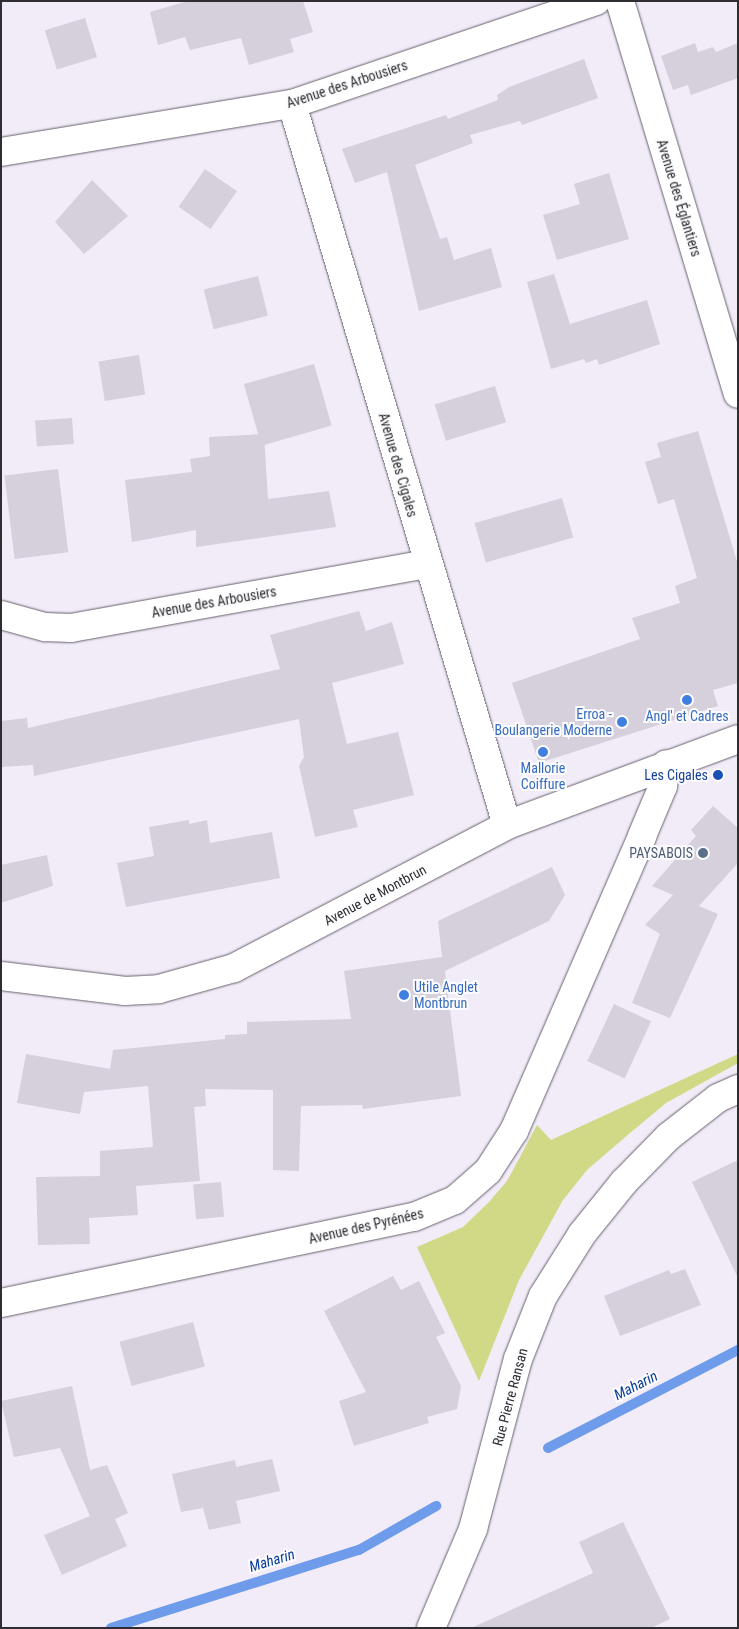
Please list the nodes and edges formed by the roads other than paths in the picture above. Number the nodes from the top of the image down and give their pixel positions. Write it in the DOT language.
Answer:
graph roads {
  1 [pos="596,1"];
  2 [pos="620,1"];
  3 [pos="292,104"];
  4 [pos="1,152"];
  5 [pos="730,337"];
  6 [pos="738,394"];
  7 [pos="428,564"];
  8 [pos="1,616"];
  9 [pos="738,739"];
  10 [pos="666,764"];
  11 [pos="507,825"];
  12 [pos="1,976"];
  13 [pos="738,1089"];
  14 [pos="1,1303"];
  15 [pos="431,1628"];
  1 -- 3 [label="street, Avenue des Arbousiers"];
  2 -- 5 [label="street, Avenue des Églantiers"];
  3 -- 4 [label="street, Avenue des Arbousiers"];
  3 -- 7 [label="street, Avenue des Cigales"];
  5 -- 6 [label="street, Avenue des Églantiers"];
  7 -- 8 [label="street, Avenue des Arbousiers"];
  7 -- 11 [label="street, Avenue des Cigales"];
  9 -- 10 [label="street, Avenue de Montbrun"];
  10 -- 11 [label="street, Avenue de Montbrun"];
  10 -- 14 [label="street, Avenue des Pyrénées"];
  11 -- 12 [label="street, Avenue de Montbrun"];
  13 -- 15 [label="street, Rue Pierre Ransan"];
}
